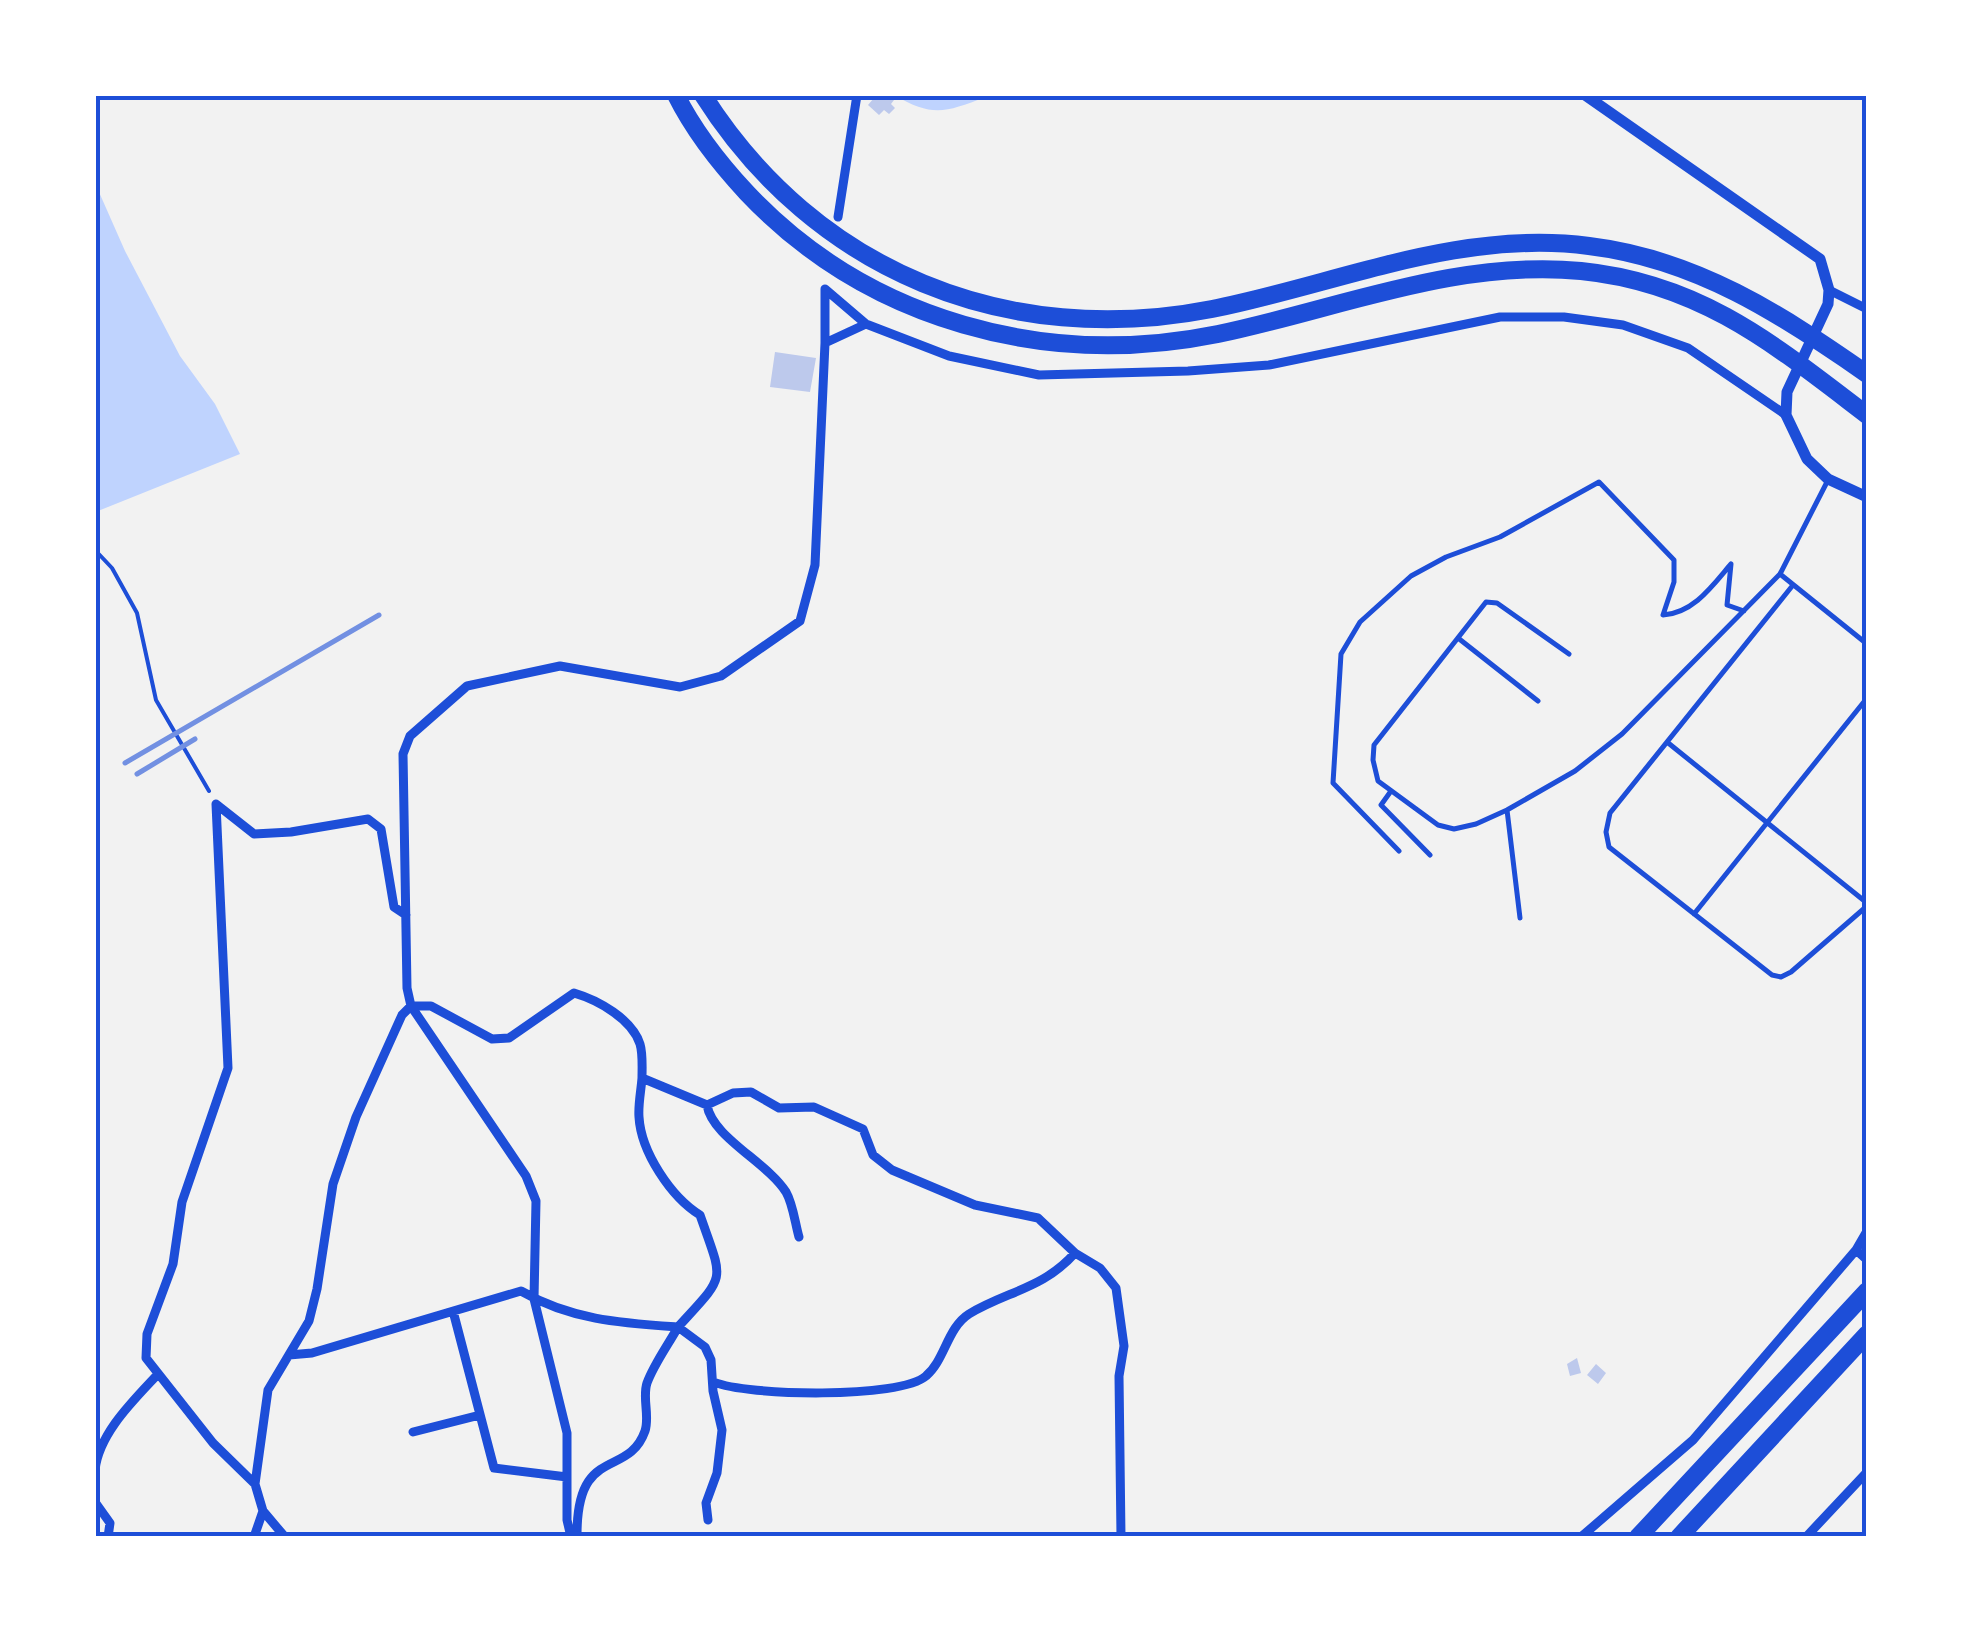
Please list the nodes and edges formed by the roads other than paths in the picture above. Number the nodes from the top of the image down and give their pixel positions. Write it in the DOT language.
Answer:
graph roads {
  1 [pos="676,95"];
  2 [pos="704,95"];
  3 [pos="858,95"];
  4 [pos="1585,95"];
  5 [pos="838,217"];
  6 [pos="1829,290"];
  7 [pos="1867,309"];
  8 [pos="1728,315"];
  9 [pos="866,324"];
  10 [pos="825,343"];
  11 [pos="1867,373"];
  12 [pos="1867,399"];
  13 [pos="1786,415"];
  14 [pos="1867,415"];
  15 [pos="1828,479"];
  16 [pos="1867,497"];
  17 [pos="1780,574"];
  18 [pos="1793,585"];
  19 [pos="1744,611"];
  20 [pos="1458,638"];
  21 [pos="1867,644"];
  22 [pos="1569,654"];
  23 [pos="1867,698"];
  24 [pos="1538,701"];
  25 [pos="1668,742"];
  26 [pos="1390,791"];
  27 [pos="1507,810"];
  28 [pos="1766,824"];
  29 [pos="1400,851"];
  30 [pos="1430,855"];
  31 [pos="1867,904"];
  32 [pos="1694,914"];
  33 [pos="406,915"];
  34 [pos="1520,918"];
  35 [pos="412,1006"];
  36 [pos="642,1078"];
  37 [pos="707,1105"];
  38 [pos="1867,1231"];
  39 [pos="799,1238"];
  40 [pos="1856,1250"];
  41 [pos="1074,1253"];
  42 [pos="1866,1259"];
  43 [pos="1867,1291"];
  44 [pos="534,1299"];
  45 [pos="452,1311"];
  46 [pos="678,1327"];
  47 [pos="1867,1338"];
  48 [pos="288,1355"];
  49 [pos="158,1374"];
  50 [pos="714,1382"];
  51 [pos="480,1416"];
  52 [pos="413,1432"];
  53 [pos="95,1470"];
  54 [pos="1867,1472"];
  55 [pos="567,1476"];
  56 [pos="255,1484"];
  57 [pos="95,1502"];
  58 [pos="263,1511"];
  59 [pos="708,1520"];
  60 [pos="1818,1533"];
  61 [pos="108,1537"];
  62 [pos="254,1537"];
  63 [pos="284,1537"];
  64 [pos="572,1537"];
  65 [pos="1122,1537"];
  66 [pos="1581,1537"];
  67 [pos="1638,1537"];
  68 [pos="1680,1537"];
  69 [pos="1806,1537"];
  1 -- 8 [label="highway"];
  2 -- 11 [label="highway"];
  3 -- 5 [label="street"];
  4 -- 6 [label="street"];
  6 -- 7 [label="street"];
  6 -- 13 [label="street"];
  8 -- 12 [label="highway"];
  8 -- 14 [label="highway"];
  9 -- 10 [label="street"];
  9 -- 10 [label="street"];
  9 -- 13 [label="street"];
  10 -- 33 [label="street"];
  13 -- 15 [label="street"];
  15 -- 16 [label="street"];
  15 -- 17 [label="lane"];
  17 -- 18 [label="lane"];
  17 -- 19 [label="lane"];
  18 -- 21 [label="lane"];
  18 -- 25 [label="lane"];
  19 -- 27 [label="lane"];
  19 -- 29 [label="lane"];
  20 -- 22 [label="lane"];
  20 -- 24 [label="lane"];
  20 -- 26 [label="lane"];
  23 -- 28 [label="lane"];
  25 -- 28 [label="lane"];
  25 -- 32 [label="lane"];
  26 -- 27 [label="lane"];
  26 -- 30 [label="lane"];
  27 -- 34 [label="lane"];
  28 -- 31 [label="lane"];
  28 -- 32 [label="lane"];
  31 -- 32 [label="lane"];
  33 -- 35 [label="street"];
  33 -- 49 [label="street"];
  35 -- 36 [label="street"];
  35 -- 44 [label="street"];
  35 -- 48 [label="street"];
  36 -- 37 [label="street"];
  36 -- 46 [label="street"];
  37 -- 39 [label="street"];
  37 -- 41 [label="street"];
  38 -- 40 [label="street"];
  40 -- 42 [label="street"];
  40 -- 66 [label="street"];
  41 -- 50 [label="street"];
  41 -- 65 [label="street"];
  43 -- 67 [label="highway"];
  44 -- 45 [label="street"];
  44 -- 46 [label="street"];
  44 -- 55 [label="street"];
  45 -- 48 [label="street"];
  45 -- 51 [label="street"];
  46 -- 50 [label="street"];
  46 -- 64 [label="street"];
  47 -- 68 [label="highway"];
  48 -- 56 [label="street"];
  49 -- 53 [label="street"];
  49 -- 56 [label="street"];
  50 -- 59 [label="street"];
  51 -- 52 [label="street"];
  51 -- 55 [label="street"];
  54 -- 60 [label="street"];
  55 -- 64 [label="street"];
  56 -- 58 [label="street"];
  57 -- 61 [label="street"];
  58 -- 62 [label="street"];
  58 -- 63 [label="street"];
  60 -- 69 [label="street"];
}
